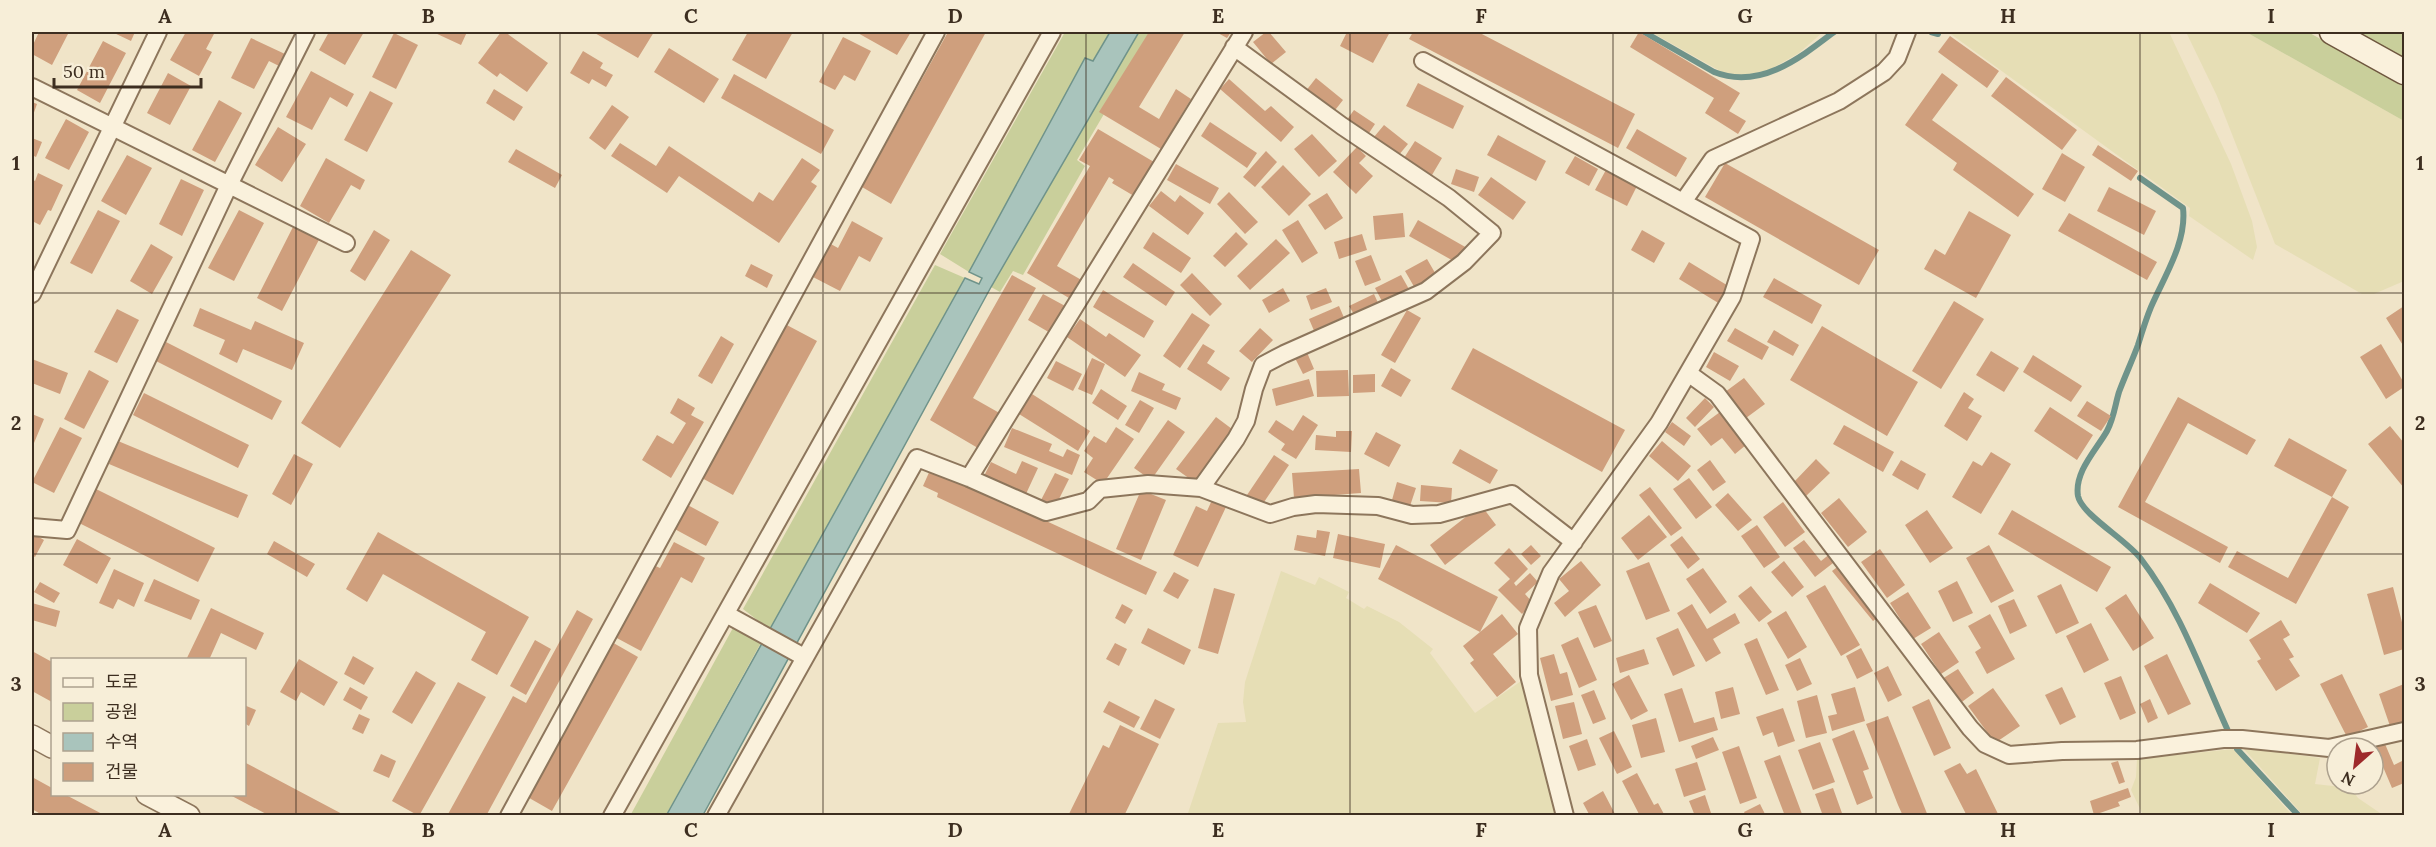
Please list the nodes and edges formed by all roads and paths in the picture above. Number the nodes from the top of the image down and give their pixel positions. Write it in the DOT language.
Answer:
graph roads {
  1 [pos="158,32"];
  2 [pos="306,32"];
  3 [pos="936,32"];
  4 [pos="1052,32"];
  5 [pos="1244,32"];
  6 [pos="1907,32"];
  7 [pos="2332,32"];
  8 [pos="1234,48"];
  9 [pos="1423,61"];
  10 [pos="2404,72"];
  11 [pos="32,87"];
  12 [pos="112,126"];
  13 [pos="229,185"];
  14 [pos="1683,202"];
  15 [pos="346,243"];
  16 [pos="32,294"];
  17 [pos="1688,373"];
  18 [pos="969,478"];
  19 [pos="1201,488"];
  20 [pos="32,527"];
  21 [pos="1574,542"];
  22 [pos="726,614"];
  23 [pos="804,657"];
  24 [pos="2404,731"];
  25 [pos="32,736"];
  26 [pos="51,746"];
  27 [pos="149,796"];
  28 [pos="189,816"];
  29 [pos="509,816"];
  30 [pos="612,816"];
  31 [pos="716,816"];
  32 [pos="1565,816"];
  1 -- 12 [label="street"];
  2 -- 13 [label="street"];
  3 -- 29 [label="street"];
  4 -- 22 [label="street"];
  5 -- 8 [label="street"];
  6 -- 14 [label="street"];
  7 -- 10 [label="main road"];
  8 -- 18 [label="street"];
  8 -- 19 [label="street"];
  9 -- 14 [label="street"];
  11 -- 12 [label="street"];
  12 -- 13 [label="street"];
  12 -- 16 [label="street"];
  13 -- 15 [label="street"];
  13 -- 20 [label="street"];
  14 -- 17 [label="street"];
  17 -- 21 [label="street"];
  17 -- 24 [label="street"];
  18 -- 19 [label="street"];
  18 -- 23 [label="street"];
  19 -- 21 [label="street"];
  21 -- 32 [label="street"];
  22 -- 23 [label="street"];
  22 -- 30 [label="street"];
  23 -- 31 [label="street"];
  25 -- 26 [label="street"];
  27 -- 28 [label="street"];
}
